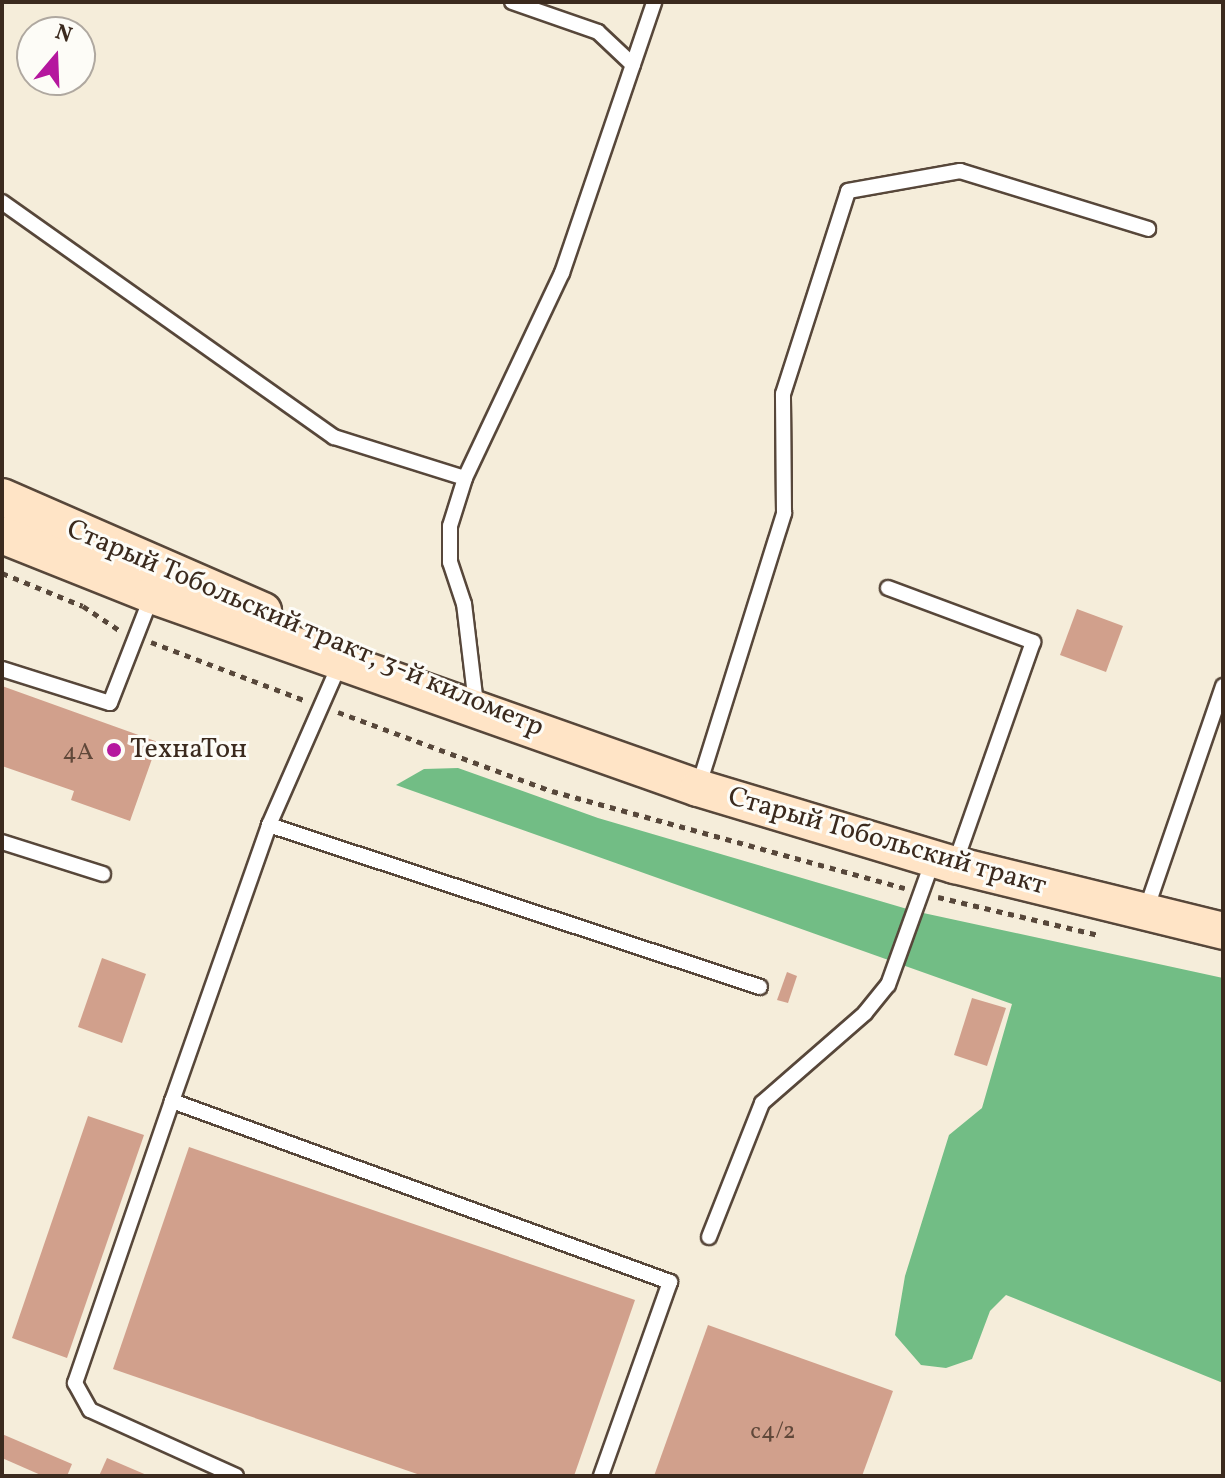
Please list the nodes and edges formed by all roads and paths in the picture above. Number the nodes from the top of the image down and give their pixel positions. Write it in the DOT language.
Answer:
graph roads {
  1 [pos="512,2"];
  2 [pos="654,2"];
  3 [pos="633,65"];
  4 [pos="2,202"];
  5 [pos="1148,229"];
  6 [pos="2,473"];
  7 [pos="465,478"];
  8 [pos="2,497"];
  9 [pos="2,535"];
  10 [pos="2,573"];
  11 [pos="888,588"];
  12 [pos="152,595"];
  13 [pos="236,599"];
  14 [pos="136,637"];
  15 [pos="341,661"];
  16 [pos="2,669"];
  17 [pos="1223,686"];
  18 [pos="476,704"];
  19 [pos="320,706"];
  20 [pos="555,737"];
  21 [pos="698,788"];
  22 [pos="269,825"];
  23 [pos="2,842"];
  24 [pos="944,862"];
  25 [pos="103,874"];
  26 [pos="922,893"];
  27 [pos="1145,914"];
  28 [pos="1223,931"];
  29 [pos="1107,937"];
  30 [pos="760,987"];
  31 [pos="172,1101"];
  32 [pos="709,1237"];
  33 [pos="236,1476"];
  34 [pos="601,1476"];
  1 -- 3 [label="lane"];
  2 -- 3 [label="lane"];
  3 -- 7 [label="lane"];
  4 -- 7 [label="lane"];
  5 -- 21 [label="lane"];
  6 -- 13 [label="street"];
  7 -- 18 [label="lane"];
  8 -- 13 [label="street, Старый Тобольский тракт, 3-й километр"];
  9 -- 12 [label="street, Старый Тобольский тракт, 3-й километр"];
  10 -- 14 [label="path"];
  11 -- 24 [label="lane"];
  12 -- 14 [label="lane"];
  12 -- 15 [label="street, Старый Тобольский тракт, 3-й километр"];
  13 -- 18 [label="street, Старый Тобольский тракт, 3-й километр"];
  14 -- 16 [label="lane"];
  14 -- 19 [label="path"];
  15 -- 19 [label="lane"];
  15 -- 20 [label="street, Старый Тобольский тракт, 3-й километр"];
  17 -- 27 [label="lane"];
  18 -- 20 [label="street, Старый Тобольский тракт, 3-й километр"];
  19 -- 22 [label="lane"];
  19 -- 26 [label="path"];
  20 -- 21 [label="street, Старый Тобольский тракт"];
  21 -- 24 [label="street, Старый Тобольский тракт"];
  22 -- 30 [label="lane"];
  22 -- 31 [label="lane"];
  23 -- 25 [label="lane"];
  24 -- 26 [label="lane"];
  24 -- 27 [label="street, Старый Тобольский тракт"];
  26 -- 29 [label="path"];
  26 -- 32 [label="lane"];
  27 -- 28 [label="street, Старый Тобольский тракт"];
  31 -- 33 [label="lane"];
  31 -- 34 [label="lane"];
}
